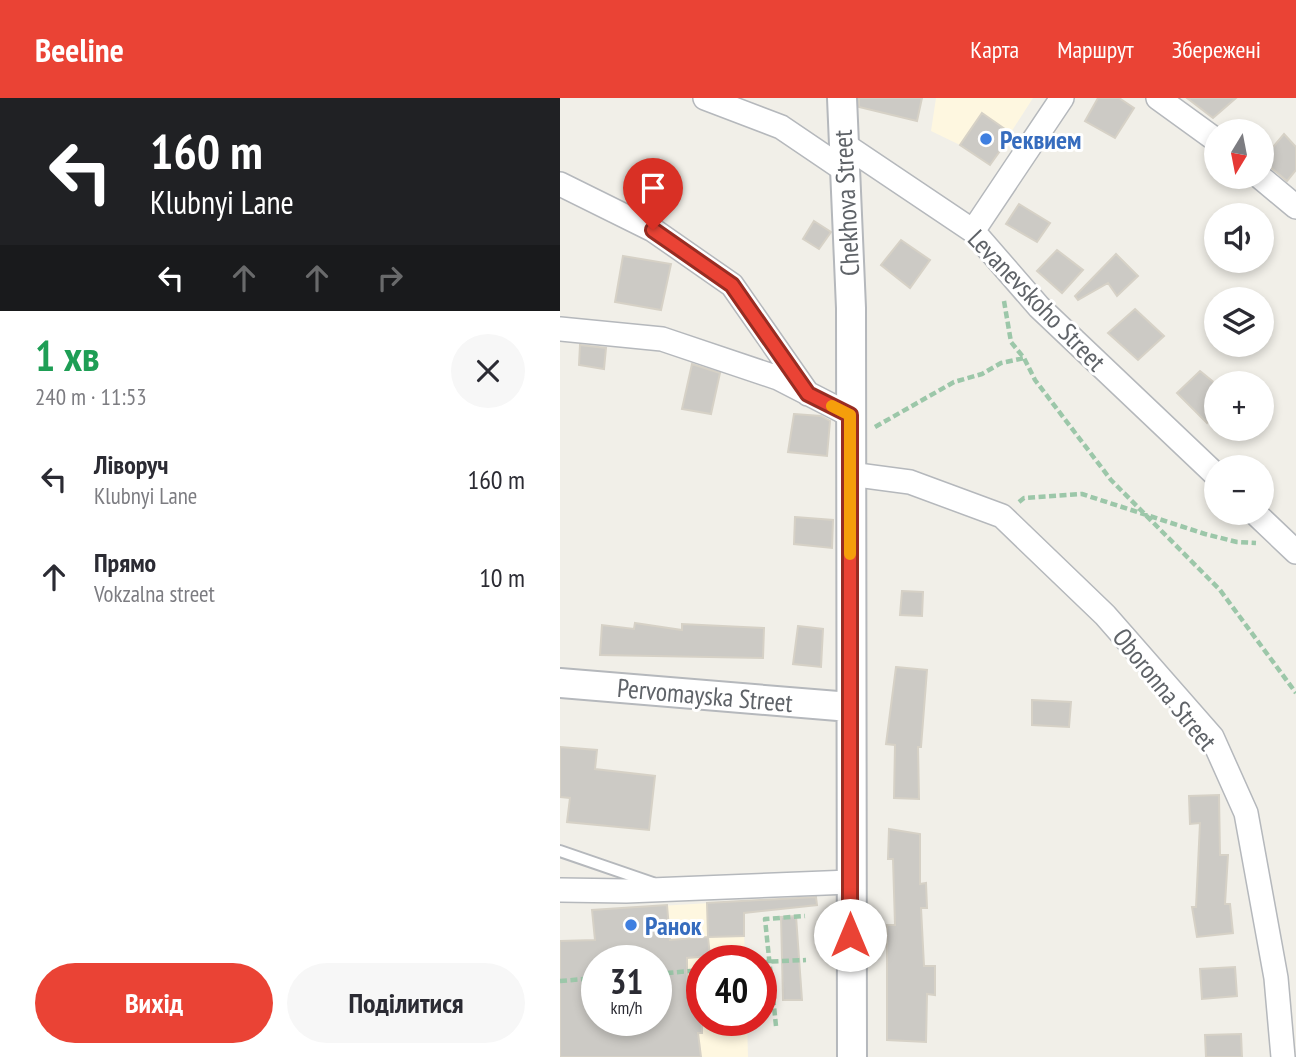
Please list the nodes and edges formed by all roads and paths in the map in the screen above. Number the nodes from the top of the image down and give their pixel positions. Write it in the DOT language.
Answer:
graph roads {
  1 [pos="705,98"];
  2 [pos="842,98"];
  3 [pos="1062,98"];
  4 [pos="1158,98"];
  5 [pos="1204,131"];
  6 [pos="843,156"];
  7 [pos="560,184"];
  8 [pos="1274,189"];
  9 [pos="1296,208"];
  10 [pos="973,231"];
  11 [pos="1002,265"];
  12 [pos="560,329"];
  13 [pos="1024,358"];
  14 [pos="808,394"];
  15 [pos="850,415"];
  16 [pos="875,427"];
  17 [pos="1204,464"];
  18 [pos="850,474"];
  19 [pos="1143,514"];
  20 [pos="1002,516"];
  21 [pos="1268,525"];
  22 [pos="1293,549"];
  23 [pos="560,683"];
  24 [pos="1296,693"];
  25 [pos="850,707"];
  26 [pos="560,851"];
  27 [pos="850,882"];
  28 [pos="560,890"];
  29 [pos="671,890"];
  30 [pos="804,916"];
  31 [pos="768,945"];
  32 [pos="777,960"];
  33 [pos="806,960"];
  34 [pos="581,979"];
  35 [pos="560,981"];
  36 [pos="852,1057"];
  37 [pos="1283,1057"];
  1 -- 6 [label="street, Levanevskoho Street"];
  2 -- 6 [label="street, Chekhova Street"];
  3 -- 10 [label="street"];
  4 -- 5 [label="street"];
  6 -- 10 [label="street, Levanevskoho Street"];
  6 -- 15 [label="street, Chekhova Street"];
  7 -- 14 [label="street"];
  8 -- 9 [label="street"];
  10 -- 11 [label="street, Levanevskoho Street"];
  11 -- 13 [label="path"];
  11 -- 17 [label="street, Levanevskoho Street"];
  12 -- 14 [label="street"];
  13 -- 16 [label="path"];
  13 -- 19 [label="path"];
  14 -- 15 [label="street"];
  15 -- 18 [label="street, Chekhova Street"];
  18 -- 20 [label="street, Oboronna Street"];
  18 -- 25 [label="street, Chekhova Street"];
  19 -- 20 [label="path"];
  19 -- 22 [label="path"];
  19 -- 24 [label="path"];
  20 -- 37 [label="street, Oboronna Street"];
  21 -- 22 [label="street"];
  23 -- 25 [label="street, Pervomayska Street"];
  25 -- 27 [label="street, Chekhova Street"];
  26 -- 29 [label="lane"];
  27 -- 29 [label="street"];
  27 -- 36 [label="street, Chekhova Street"];
  28 -- 29 [label="street"];
  30 -- 31 [label="path"];
  32 -- 33 [label="path"];
  34 -- 35 [label="path"];
}
